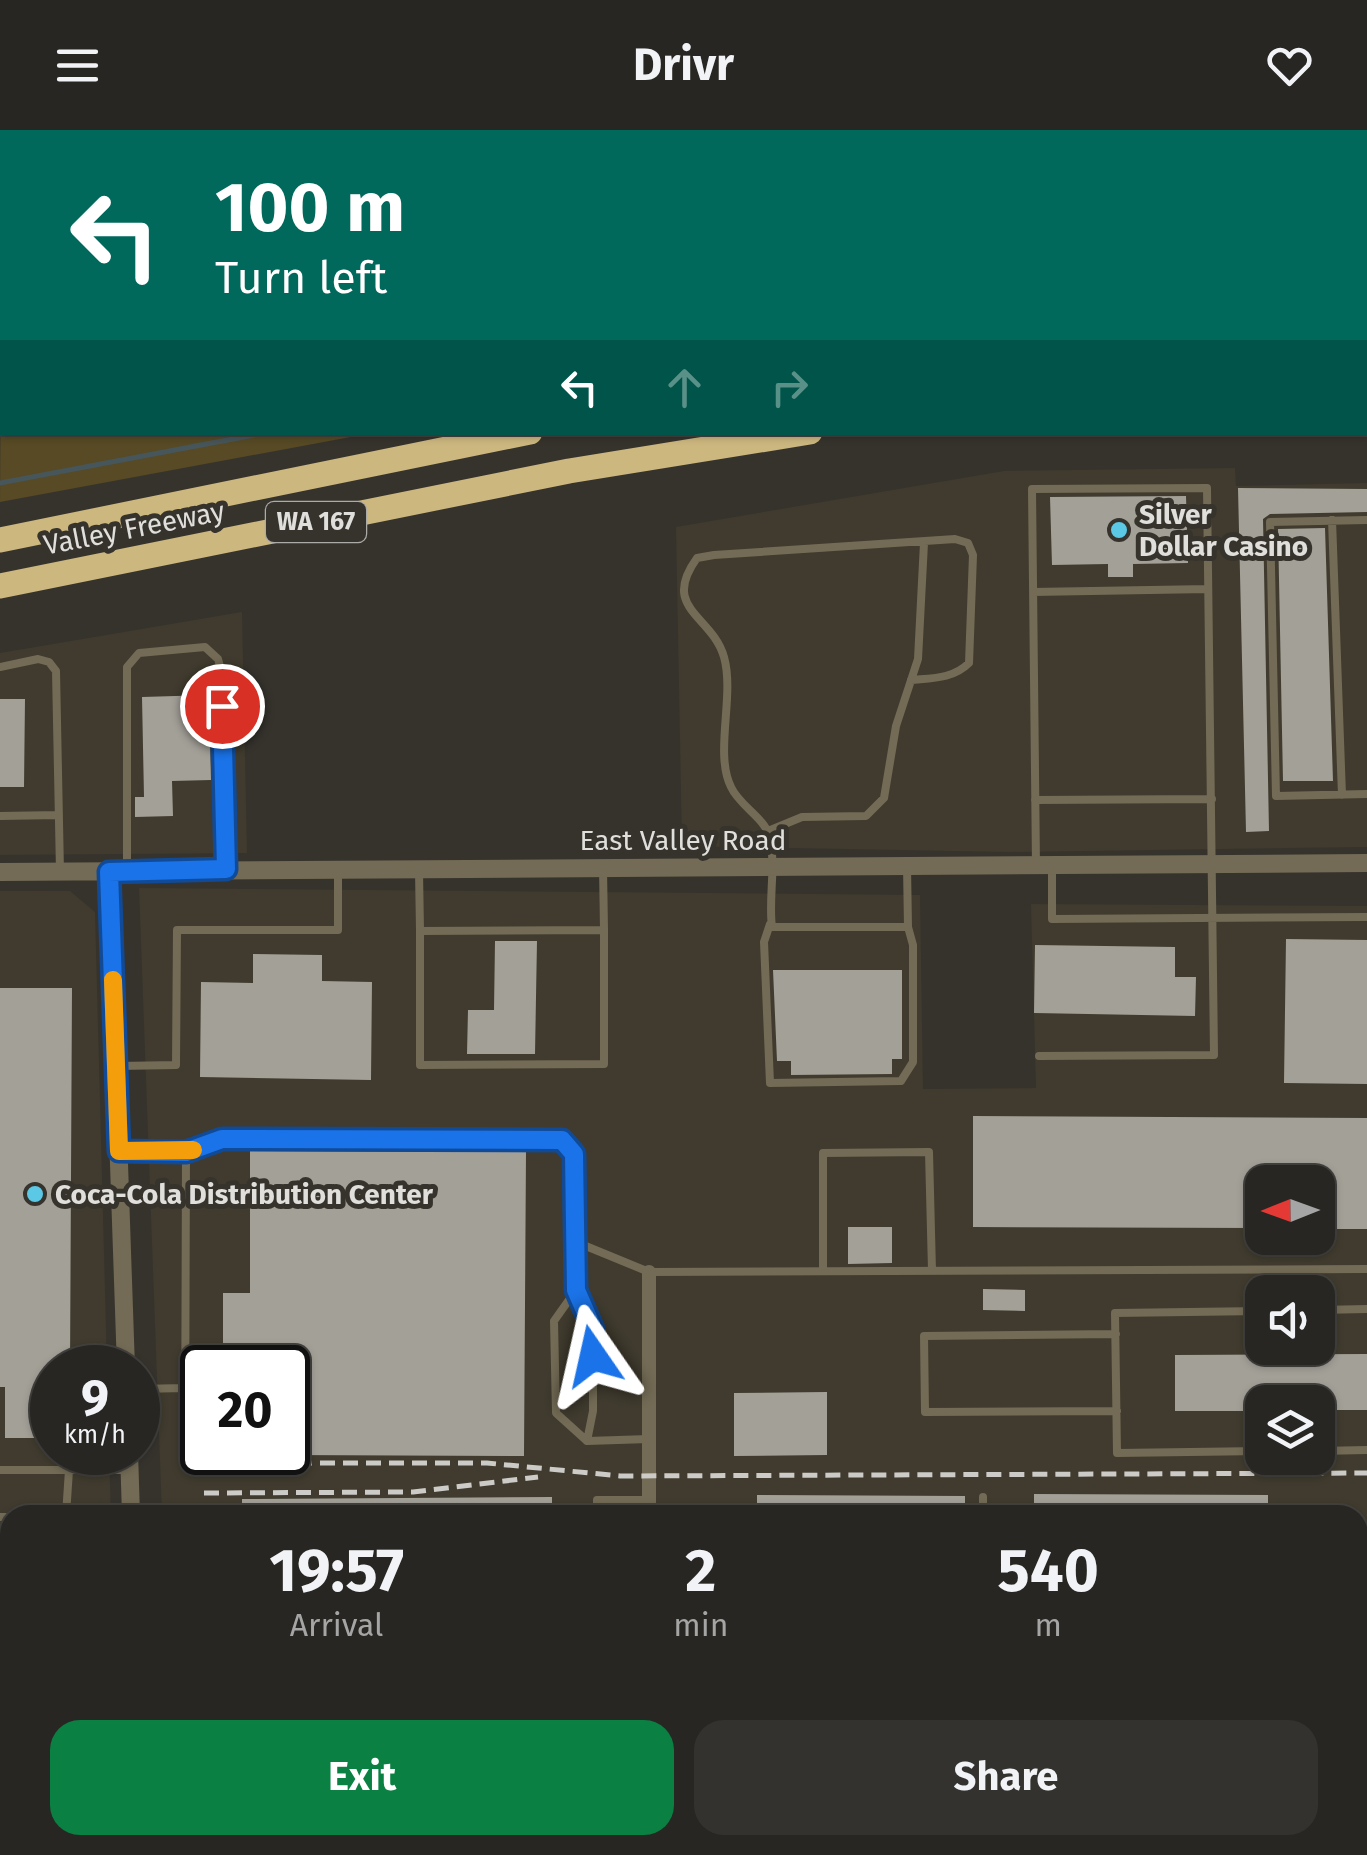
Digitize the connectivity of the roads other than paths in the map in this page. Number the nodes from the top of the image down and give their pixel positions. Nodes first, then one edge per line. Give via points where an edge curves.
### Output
1 (515, 435) edge
2 (791, 435) edge
3 (1332, 520) junction
4 (1367, 520) edge
5 (0, 540) edge
6 (924, 543) junction
7 (0, 586) edge
8 (1208, 589) junction
9 (1033, 592) junction
10 (0, 667) edge
11 (911, 680) junction
12 (1342, 794) junction
13 (1367, 794) edge
14 (1212, 799) junction
15 (1035, 800) junction
16 (58, 815) junction
17 (0, 816) edge
18 (768, 830) junction
19 (1213, 864) junction
20 (1367, 864) edge
21 (907, 866) junction
22 (1044, 866) junction
23 (603, 868) junction
24 (773, 868) junction
25 (226, 869) junction
26 (338, 870) junction
27 (419, 870) junction
28 (0, 872) edge
29 (60, 872) junction
30 (118, 872) junction
31 (1367, 917) edge
32 (1213, 918) junction
33 (771, 922) junction
34 (908, 927) junction
35 (604, 930) junction
36 (420, 931) junction
37 (1038, 1056) dead end
38 (116, 1066) junction
39 (119, 1151) junction
40 (186, 1152) junction
41 (576, 1242) junction
42 (1367, 1269) edge
43 (823, 1271) junction
44 (932, 1271) junction
45 (649, 1272) junction
46 (576, 1290) junction
47 (1335, 1310) edge
48 (1367, 1310) edge
49 (1245, 1311) edge
50 (1116, 1334) junction
51 (125, 1345) edge
52 (185, 1345) edge
53 (1116, 1411) junction
54 (649, 1439) junction
55 (587, 1440) junction
56 (1367, 1450) edge
57 (1245, 1451) edge
58 (1335, 1451) edge
59 (0, 1470) edge
60 (30, 1470) edge
61 (69, 1475) edge
62 (130, 1475) edge
63 (983, 1497) dead end
64 (67, 1505) edge
65 (131, 1505) edge
66 (597, 1505) edge
67 (626, 1505) edge
68 (649, 1505) edge
69 (983, 1505) edge

1 - 5 highway, Valley Freeway / WA 167
2 - 7 highway, Valley Freeway / WA 167 via 550,474
3 - 4 lane
3 - 12 lane
3 - 12 lane via 1270,522 1276,796
6 - 11 lane
6 - 11 lane via 968,543 973,651 960,672
6 - 18 lane via 714,555 697,558 683,577 693,615 724,658 730,787
8 - 9 lane
8 - 9 lane via 1207,488 1032,489
8 - 14 lane
9 - 15 lane
10 - 16 lane via 38,659 56,671
11 - 18 lane via 878,808 866,816 802,817
12 - 13 lane
14 - 15 lane
14 - 19 lane
15 - 22 lane
16 - 17 lane
16 - 29 lane
18 - 24 lane
19 - 20 street, East Valley Road
19 - 22 street, East Valley Road
19 - 32 lane
21 - 22 street, East Valley Road
21 - 24 street, East Valley Road
21 - 34 lane
22 - 32 lane via 1052,918
23 - 24 street, East Valley Road
23 - 27 street, East Valley Road
23 - 35 lane
24 - 33 lane
25 - 26 street, East Valley Road
25 - 30 street, East Valley Road
25 - 30 lane via 221,670 205,646 139,653 127,667
26 - 27 street, East Valley Road
26 - 38 lane via 338,930 177,930 176,1066
27 - 36 lane
28 - 29 street, East Valley Road
29 - 30 street, East Valley Road
30 - 38 street
31 - 32 lane
32 - 37 lane via 1214,1055
33 - 34 lane via 778,930
33 - 34 lane via 764,942 770,1083 894,1083 906,1075 913,1062
35 - 36 lane
35 - 36 lane via 604,1064 420,1066
38 - 39 street
39 - 40 lane
39 - 51 street
40 - 41 lane via 222,1139 562,1140 574,1154
40 - 52 lane
41 - 45 lane
41 - 46 lane
42 - 44 lane
43 - 44 lane
43 - 44 lane via 823,1154 930,1152
43 - 45 lane
45 - 54 street
46 - 55 lane via 593,1329
46 - 55 lane via 554,1321 556,1413
47 - 48 lane
49 - 50 lane via 1116,1313
50 - 53 lane
50 - 53 lane via 924,1336 925,1412
53 - 57 lane via 1117,1453
54 - 55 lane
54 - 68 street
56 - 58 lane
59 - 60 lane
61 - 64 lane
62 - 65 street
63 - 69 lane
66 - 67 lane

